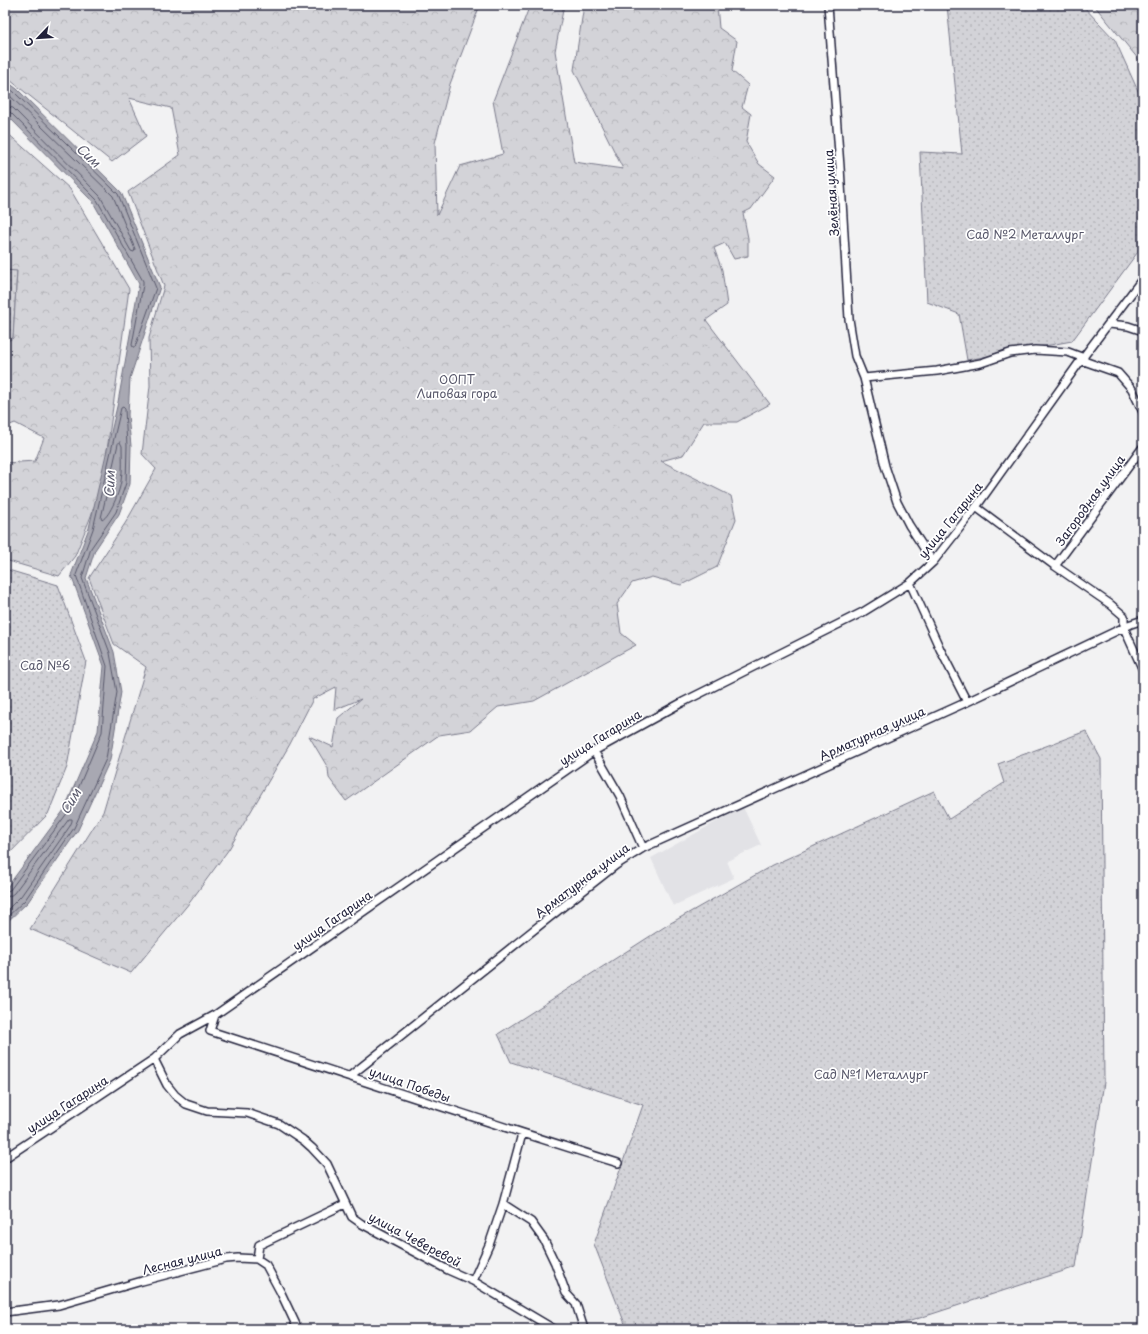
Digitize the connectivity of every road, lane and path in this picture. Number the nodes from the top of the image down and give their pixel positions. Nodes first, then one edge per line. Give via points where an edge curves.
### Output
1 (828, 5) edge
2 (1143, 278) edge
3 (1109, 324) junction
4 (1143, 331) edge
5 (1083, 359) junction
6 (864, 378) junction
7 (1143, 412) edge
8 (1143, 447) edge
9 (976, 507) junction
10 (933, 562) junction
11 (1055, 566) junction
12 (910, 583) junction
13 (1143, 620) edge
14 (1124, 628) junction
15 (1143, 670) edge
16 (967, 702) junction
17 (594, 751) junction
18 (643, 848) junction
19 (215, 1015) junction
20 (154, 1059) junction
21 (350, 1076) junction
22 (522, 1134) junction
23 (5, 1158) edge
24 (618, 1163) dead end
25 (345, 1204) junction
26 (504, 1204) junction
27 (257, 1259) junction
28 (473, 1281) junction
29 (5, 1312) edge
30 (298, 1329) edge
31 (554, 1329) edge
32 (584, 1329) edge

1 - 6 street, Зелёная улица via 850,319 855,356
2 - 3 street, улица Гагарина
3 - 4 street
3 - 5 street, улица Гагарина
5 - 6 street via 1068,352 1035,350 1010,353 981,363 937,371
5 - 7 street via 1118,373 1132,389
5 - 9 street, улица Гагарина
6 - 10 street, Зелёная улица via 885,466 897,502
8 - 11 street, Загородная улица
9 - 10 street, улица Гагарина
9 - 11 street
10 - 12 street, улица Гагарина
11 - 14 street via 1124,616
12 - 16 street
12 - 17 street, улица Гагарина via 864,612 683,702
13 - 14 street, Арматурная улица
14 - 15 street
14 - 16 street, Арматурная улица
16 - 18 street, Арматурная улица
17 - 18 street via 620,796
17 - 19 street, улица Гагарина
18 - 21 street, Арматурная улица via 616,865
19 - 20 street, улица Гагарина via 180,1034
19 - 21 street, улица Победы via 210,1032
20 - 23 street, улица Гагарина
20 - 25 street, улица Чеверевой via 167,1085 186,1104 207,1111 248,1113 279,1124 303,1140 327,1164
21 - 22 street, улица Победы
22 - 24 street, улица Победы
22 - 26 street
25 - 27 street via 259,1245
25 - 28 street, улица Чеверевой via 352,1217 362,1224
26 - 28 street
26 - 32 street via 531,1222 544,1240 566,1293 576,1304
27 - 29 street, Лесная улица via 226,1260 58,1305
27 - 30 street via 266,1265
28 - 31 street, улица Чеверевой

